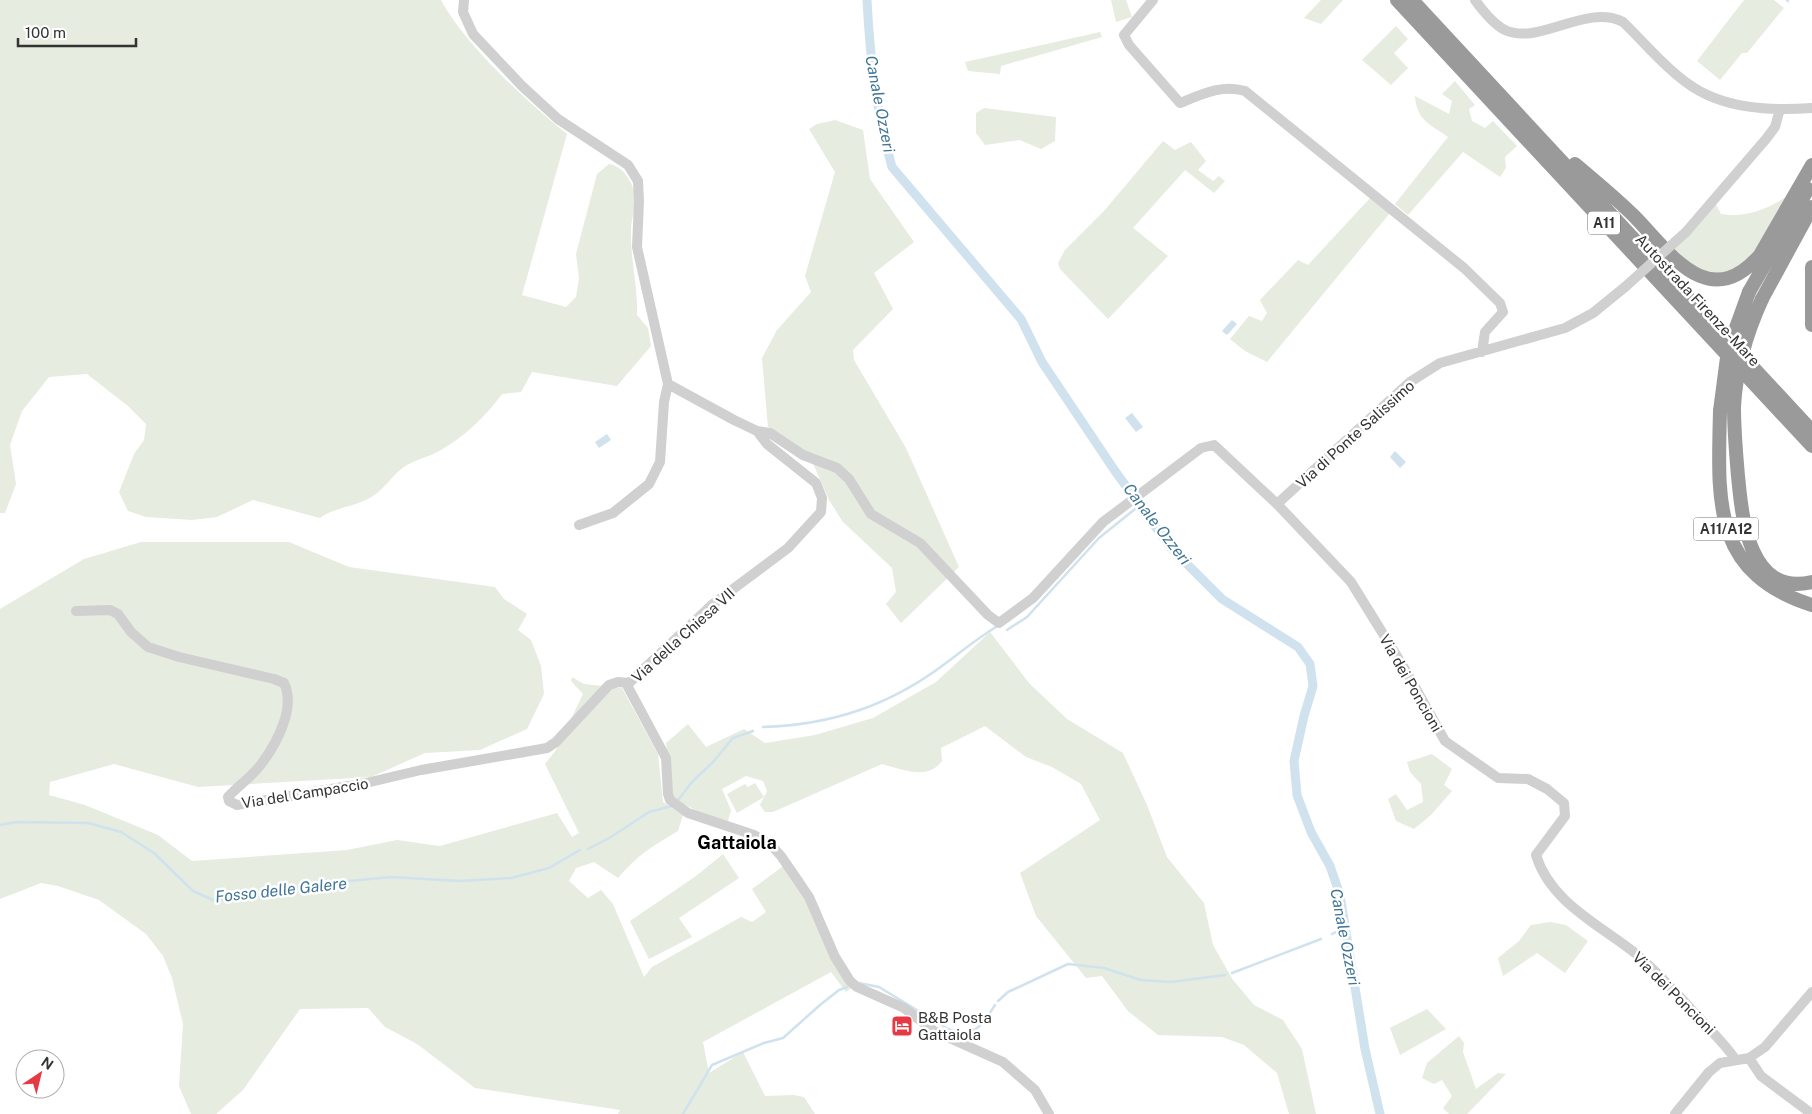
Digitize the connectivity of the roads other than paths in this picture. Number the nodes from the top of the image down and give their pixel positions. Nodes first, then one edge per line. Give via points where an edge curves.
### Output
1 (464, 0) edge
2 (1153, 0) edge
3 (1397, 0) edge
4 (1412, 0) edge
5 (1475, 0) edge
6 (1507, 103) junction
7 (1812, 108) edge
8 (1780, 109) junction
9 (1812, 165) edge
10 (1812, 182) edge
11 (1812, 207) edge
12 (1812, 267) edge
13 (1812, 325) edge
14 (1482, 352) junction
15 (668, 384) junction
16 (1766, 398) junction
17 (757, 431) junction
18 (1812, 431) edge
19 (1812, 446) edge
20 (1812, 458) edge
21 (1277, 504) junction
22 (578, 525) dead end
23 (1812, 582) edge
24 (1812, 605) edge
25 (76, 612) dead end
26 (629, 683) junction
27 (1812, 992) edge
28 (1749, 1058) junction
29 (1735, 1059) junction
30 (1049, 1114) edge
31 (1675, 1114) edge
32 (1812, 1114) edge

1 - 15 street via 463,12 473,34 522,86 558,119 628,165 634,173 639,200 637,247
2 - 14 street via 1124,35 1180,103 1213,90 1232,87 1245,91 1436,244 1500,303 1503,312 1485,332
3 - 16 highway, Autostrada Firenze-Mare / A11
4 - 6 highway, Autostrada Firenze-Mare / A11
5 - 8 street via 1504,30 1515,34 1611,16 1623,22 1687,83 1714,99 1740,106
6 - 9 highway via 1634,216 1680,265 1703,278 1728,277 1752,264
6 - 18 highway, Autostrada Firenze-Mare / A11
7 - 8 street
8 - 14 street, Via di Ponte Salissimo, bridge via 1766,139 1686,232 1625,288 1593,313 1565,328
10 - 24 highway, A11/A12, bridge via 1750,292 1728,350 1720,410 1719,496 1730,539 1749,568 1764,582
11 - 23 highway, bridge via 1762,299 1743,346 1734,407 1740,502 1751,549 1760,564 1777,578 1793,584
12 - 13 highway
14 - 21 street, Via di Ponte Salissimo via 1440,363 1410,382
15 - 17 street
15 - 22 street via 660,462 653,478 613,514
16 - 19 highway, Autostrada Firenze-Mare / A11
16 - 20 highway
17 - 21 street via 770,433 803,455 837,468 849,479 871,514 920,543 999,624 1032,598 1103,522 1201,448 1214,445
17 - 26 street, Via della Chiesa VII via 767,444 816,483 822,498 821,512 788,548 713,604
21 - 29 street, Via dei Poncioni via 1351,582 1445,742 1498,778 1528,779 1564,803 1564,816 1536,856 1545,876 1583,918 1634,953 1671,986
25 - 26 street, Via del Campaccio via 110,610 118,614 148,647 284,683 288,715 263,763 228,797 237,805 547,748 563,736 609,684
26 - 30 street, Via della Chiesa VII via 628,687 666,758 670,800 688,813 754,835 771,845 809,897 835,957 857,987 904,1008 934,1031 1003,1062 1034,1090
27 - 28 street via 1765,1047
28 - 29 street
28 - 32 street via 1761,1076
29 - 31 street via 1720,1063 1709,1072

